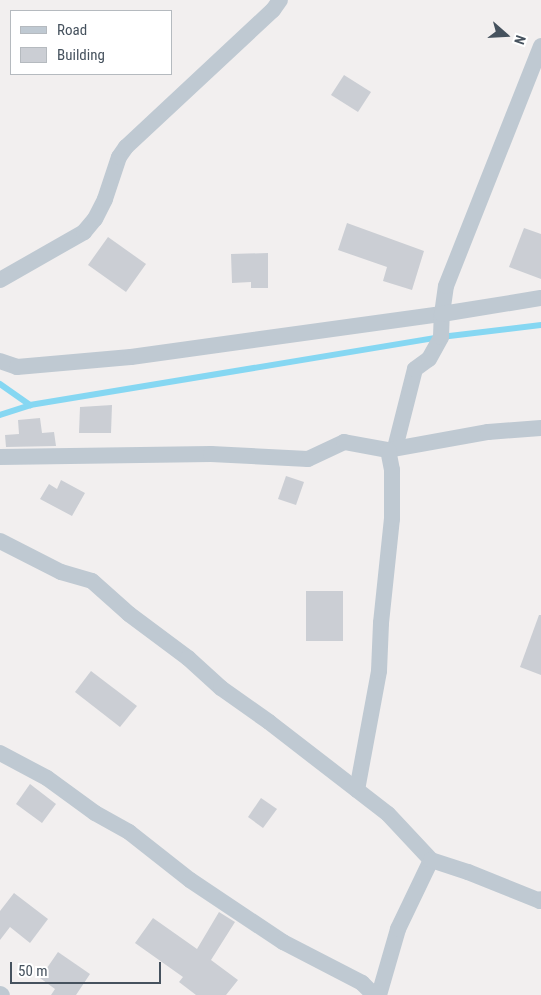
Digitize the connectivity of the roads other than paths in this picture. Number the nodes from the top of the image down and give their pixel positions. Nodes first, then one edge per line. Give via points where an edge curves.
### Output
1 (280, 0) edge
2 (541, 46) edge
3 (0, 280) edge
4 (541, 298) edge
5 (442, 314) junction
6 (0, 361) edge
7 (541, 428) edge
8 (392, 449) junction
9 (0, 457) edge
10 (0, 541) edge
11 (0, 753) edge
12 (357, 790) junction
13 (431, 860) junction
14 (541, 899) edge
15 (374, 995) edge
16 (379, 995) edge

1 - 3 street via 126,147 119,157 105,199 84,232
2 - 5 street via 446,286
4 - 5 street
5 - 6 street via 131,357 18,367
5 - 8 street via 441,337 429,359 415,369
7 - 8 street via 488,432
8 - 9 street via 344,442 308,459 211,454
8 - 12 street via 392,518 379,671
10 - 12 street via 61,572 92,581 221,688
11 - 15 street via 47,778 95,813 129,832 190,880 282,942 362,983
12 - 13 street via 388,814
13 - 14 street
13 - 16 street via 398,929

